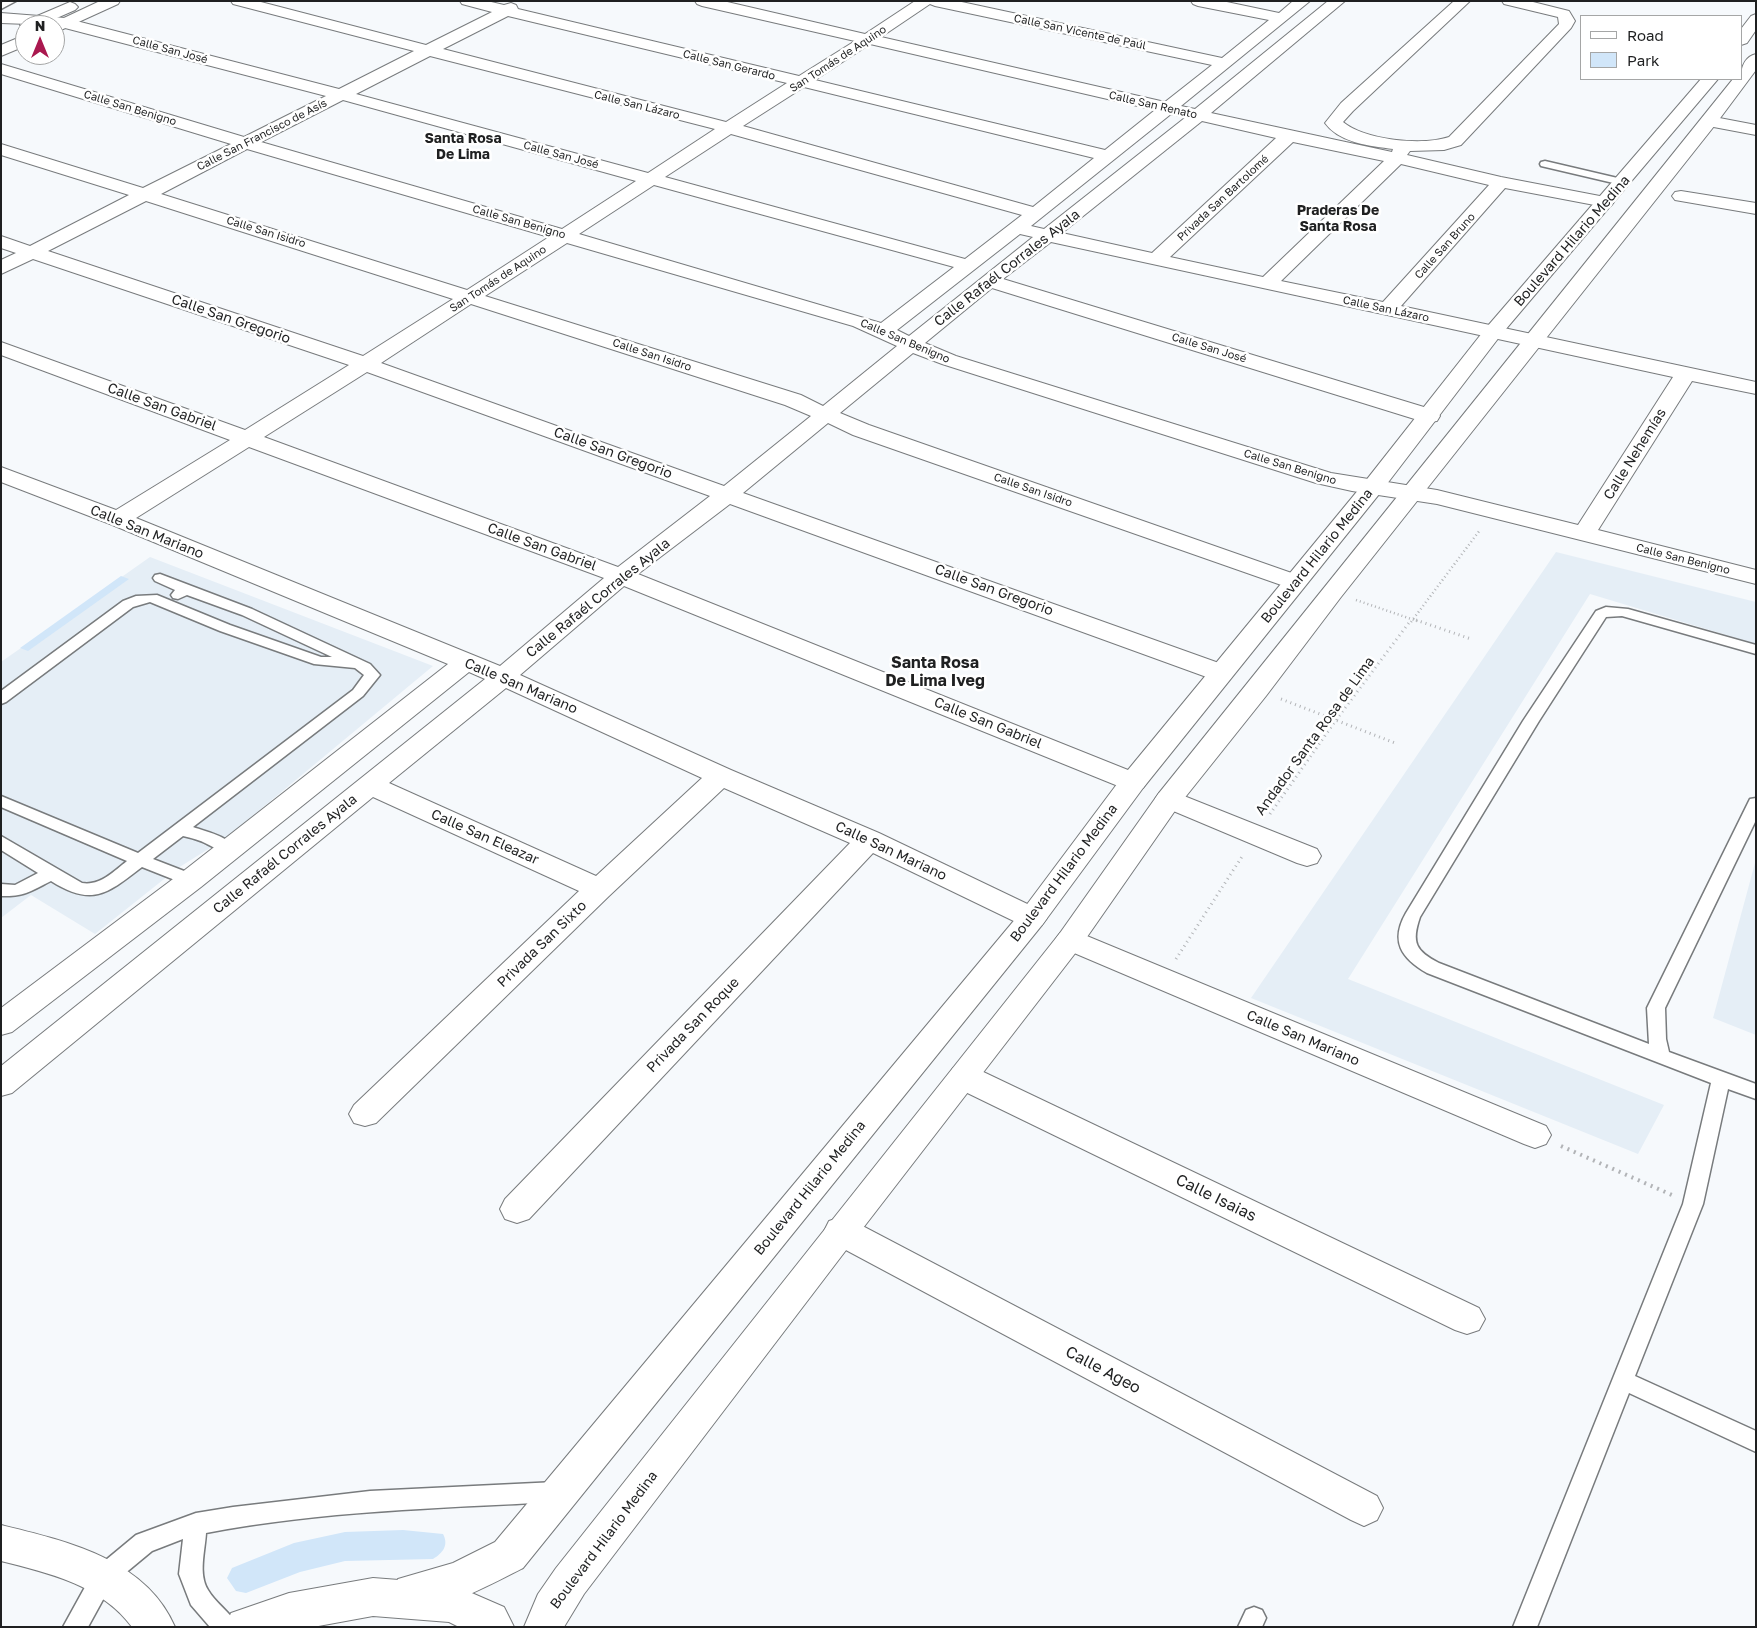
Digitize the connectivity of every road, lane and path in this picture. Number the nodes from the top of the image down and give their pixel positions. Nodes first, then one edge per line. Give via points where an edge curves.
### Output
1 (12, 1) edge
2 (83, 1) edge
3 (114, 1) edge
4 (238, 1) edge
5 (467, 1) edge
6 (524, 1) edge
7 (702, 1) edge
8 (925, 1) edge
9 (935, 1) edge
10 (1198, 1) edge
11 (1303, 1) edge
12 (1338, 1) edge
13 (1463, 1) edge
14 (1509, 1) edge
15 (1, 6) edge
16 (506, 11) junction
17 (51, 15) edge
18 (1, 18) edge
19 (1282, 18) junction
20 (1756, 19) edge
21 (15, 21) edge
22 (65, 23) edge
23 (65, 26) edge
24 (15, 30) edge
25 (1, 36) edge
26 (1742, 39) edge
27 (870, 40) junction
28 (15, 45) edge
29 (1, 51) edge
30 (426, 51) junction
31 (1756, 59) edge
32 (1224, 63) junction
33 (1, 69) edge
34 (1742, 77) edge
35 (1709, 80) edge
36 (1740, 80) edge
37 (802, 82) junction
38 (342, 95) junction
39 (1167, 109) junction
40 (1199, 116) junction
41 (1712, 117) junction
42 (1756, 122) edge
43 (729, 128) junction
44 (1756, 130) edge
45 (1289, 136) junction
46 (245, 143) junction
47 (1361, 144) junction
48 (1, 149) edge
49 (1400, 151) junction
50 (1108, 156) junction
51 (1545, 164) dead end
52 (651, 180) junction
53 (1501, 182) junction
54 (1613, 192) junction
55 (144, 194) junction
56 (1681, 196) dead end
57 (1754, 205) edge
58 (1036, 213) junction
59 (1016, 228) junction
60 (565, 235) junction
61 (1048, 236) junction
62 (1, 242) edge
63 (32, 252) junction
64 (1156, 260) junction
65 (967, 265) junction
66 (1, 268) edge
67 (989, 281) junction
68 (1268, 283) junction
69 (471, 297) junction
70 (1388, 309) junction
71 (884, 330) junction
72 (1494, 332) junction
73 (1533, 341) junction
74 (911, 345) junction
75 (1, 348) edge
76 (365, 364) junction
77 (1686, 373) junction
78 (1756, 388) edge
79 (824, 416) junction
80 (1429, 416) junction
81 (248, 438) junction
82 (1, 474) edge
83 (1372, 488) junction
84 (1413, 492) junction
85 (728, 494) junction
86 (1493, 511) junction
87 (118, 519) junction
88 (1584, 535) junction
89 (1755, 574) edge
90 (621, 576) junction
91 (160, 578) dead end
92 (1295, 582) junction
93 (186, 590) junction
94 (1332, 592) junction
95 (166, 603) junction
96 (247, 612) junction
97 (1412, 620) junction
98 (225, 628) junction
99 (292, 633) junction
100 (1471, 640) dead end
101 (276, 646) junction
102 (1756, 650) edge
103 (333, 651) junction
104 (319, 662) junction
105 (465, 662) junction
106 (358, 664) junction
107 (1221, 673) junction
108 (503, 677) junction
109 (1257, 690) junction
110 (1, 699) edge
111 (1336, 720) junction
112 (1396, 743) dead end
113 (721, 776) junction
114 (1133, 782) junction
115 (370, 785) junction
116 (1169, 798) junction
117 (1, 801) edge
118 (1756, 803) edge
119 (180, 829) junction
120 (1255, 836) junction
121 (869, 840) junction
122 (1, 842) edge
123 (228, 849) junction
124 (1307, 856) dead end
125 (141, 860) junction
126 (51, 873) junction
127 (191, 880) junction
128 (600, 889) junction
129 (1, 890) edge
130 (1032, 918) junction
131 (1070, 940) junction
132 (1164, 979) junction
133 (1, 1024) edge
134 (1661, 1056) junction
135 (964, 1077) junction
136 (1721, 1080) junction
137 (1, 1084) edge
138 (1756, 1092) edge
139 (365, 1114) dead end
140 (1536, 1135) joint
141 (1693, 1204) junction
142 (517, 1210) dead end
143 (841, 1232) junction
144 (1467, 1319) dead end
145 (1622, 1380) junction
146 (1756, 1442) edge
147 (561, 1492) junction
148 (1364, 1508) dead end
149 (196, 1524) junction
150 (1, 1543) edge
151 (103, 1578) junction
152 (373, 1597) junction
153 (550, 1620) edge
154 (75, 1627) edge
155 (155, 1627) edge
156 (226, 1627) edge
157 (245, 1627) edge
158 (494, 1627) edge
159 (1525, 1627) edge

1 - 15 lane
2 - 17 street
3 - 22 street
4 - 30 street, Calle San Lázaro
5 - 16 street, Calle San Gerardo
6 - 16 street, Calle San Francisco de Asís
7 - 27 street, Calle San Renato
8 - 27 street, San Tomás de Aquino
9 - 32 street, Calle San Vicente de Paúl
10 - 19 street
11 - 19 street, Calle Rafaél Corrales Ayala
12 - 40 street, Calle Rafaél Corrales Ayala
13 - 47 street via 1335,119 1334,123 1343,132
14 - 49 street via 1564,14 1566,25 1455,141 1447,146
16 - 30 street, Calle San Francisco de Asís
16 - 37 street, Calle San Gerardo
18 - 21 street, Calle San José
19 - 32 street, Calle Rafaél Corrales Ayala
20 - 26 street
23 - 38 street, Calle San José
24 - 25 street
27 - 37 street, San Tomás de Aquino
27 - 39 street, Calle San Renato
28 - 29 street
30 - 38 street, Calle San Francisco de Asís
30 - 43 street, Calle San Lázaro
31 - 34 street, Boulevard Hilario Medina
32 - 39 street, Calle Rafaél Corrales Ayala
33 - 46 street, Calle San Benigno
35 - 54 street, Boulevard Hilario Medina
36 - 41 street, Boulevard Hilario Medina
37 - 43 street, San Tomás de Aquino
37 - 50 street, Calle San Gerardo
38 - 46 street, Calle San Francisco de Asís
38 - 52 street, Calle San José
39 - 40 street, Calle San Renato
39 - 50 street, Calle Rafaél Corrales Ayala
40 - 45 street, Calle San Renato
40 - 61 street, Calle Rafaél Corrales Ayala
41 - 42 street
41 - 44 street
41 - 73 street, Boulevard Hilario Medina
43 - 52 street, San Tomás de Aquino
43 - 58 street, Calle San Lázaro
45 - 47 street, Calle San Renato
45 - 64 street, Privada San Bartolomé
46 - 55 street, Calle San Francisco de Asís
46 - 60 street, Calle San Benigno
47 - 49 street, Calle San Renato
48 - 55 street, Calle San Isidro
49 - 53 street, Calle San Renato
49 - 68 street
50 - 58 street, Calle Rafaél Corrales Ayala
51 - 54 lane
52 - 60 street, San Tomás de Aquino
52 - 65 street, Calle San José
53 - 54 street, Calle San Renato
53 - 70 street, Calle San Bruno
54 - 72 street, Boulevard Hilario Medina
55 - 63 street, Calle San Francisco de Asís
55 - 69 street, Calle San Isidro
56 - 57 street
58 - 59 street, Calle Rafaél Corrales Ayala
59 - 61 street, Calle San Lázaro
59 - 65 street, Calle Rafaél Corrales Ayala
60 - 69 street, San Tomás de Aquino
60 - 71 street, Calle San Benigno
61 - 64 street, Calle San Lázaro
61 - 67 street, Calle Rafaél Corrales Ayala
62 - 63 street, Calle San Gregorio
63 - 66 street, Calle San Francisco de Asís
63 - 76 street, Calle San Gregorio
64 - 68 street, Calle San Lázaro
65 - 71 street, Calle Rafaél Corrales Ayala
67 - 74 street, Calle Rafaél Corrales Ayala
67 - 80 street, Calle San José
68 - 70 street, Calle San Lázaro
69 - 76 street, San Tomás de Aquino
69 - 79 street, Calle San Isidro via 785,398
70 - 72 street, Calle San Lázaro
71 - 74 street, Calle San Benigno
72 - 73 street, Calle San Lázaro
72 - 80 street, Boulevard Hilario Medina
73 - 77 street, Calle San Lázaro
73 - 84 street, Boulevard Hilario Medina
74 - 79 street, Calle Rafaél Corrales Ayala
74 - 83 street, Calle San Benigno via 949,360 1315,475
75 - 81 street, Calle San Gabriel
76 - 81 street, San Tomás de Aquino
76 - 85 street, Calle San Gregorio
77 - 78 street, Calle San Lázaro
77 - 88 street, Calle Nehemías
79 - 85 street, Calle Rafaél Corrales Ayala
79 - 92 street, Calle San Isidro
80 - 83 street, Boulevard Hilario Medina
81 - 87 street, San Tomás de Aquino
81 - 90 street, Calle San Gabriel
82 - 87 street, Calle San Mariano
83 - 84 street, Calle San Benigno
83 - 92 street, Boulevard Hilario Medina
84 - 86 street, Calle San Benigno
84 - 94 street, Boulevard Hilario Medina
85 - 90 street, Calle Rafaél Corrales Ayala
85 - 107 street, Calle San Gregorio
86 - 88 street, Calle San Benigno
86 - 97 path, Andador Santa Rosa de Lima
87 - 105 street, Calle San Mariano
88 - 89 street, Calle San Benigno
90 - 108 street, Calle Rafaél Corrales Ayala
90 - 114 street, Calle San Gabriel
91 - 93 lane
92 - 107 street, Boulevard Hilario Medina
93 - 95 lane
93 - 96 lane
94 - 97 path
94 - 109 street, Boulevard Hilario Medina
95 - 98 lane
95 - 110 lane via 145,598 128,604
96 - 98 lane
96 - 99 lane
97 - 100 path
97 - 111 path, Andador Santa Rosa de Lima
98 - 101 lane
99 - 101 lane
99 - 103 lane
101 - 104 lane
102 - 134 lane via 1623,612 1600,614 1530,722 1407,928 1409,950 1417,960 1432,968
103 - 104 lane
103 - 106 lane
104 - 106 lane
105 - 108 street, Calle San Mariano
105 - 123 street
106 - 119 lane via 372,675 358,692
107 - 114 street, Boulevard Hilario Medina
108 - 113 street, Calle San Mariano
108 - 115 street, Calle Rafaél Corrales Ayala
109 - 111 path
109 - 116 street, Boulevard Hilario Medina
111 - 112 path
111 - 120 path, Andador Santa Rosa de Lima
113 - 121 street, Calle San Mariano
113 - 128 street, Privada San Sixto
114 - 130 street, Boulevard Hilario Medina
115 - 128 street, Calle San Eleazar
115 - 137 street, Calle Rafaél Corrales Ayala
116 - 120 street
116 - 131 street, Boulevard Hilario Medina
117 - 125 lane
118 - 134 lane via 1656,1008
119 - 123 lane via 212,839
119 - 125 lane
120 - 124 street
120 - 132 path, Andador Santa Rosa de Lima
121 - 130 street, Calle San Mariano
121 - 142 street, Privada San Roque
122 - 126 lane
123 - 127 street
125 - 126 lane via 110,883 86,891
125 - 127 lane
126 - 129 lane via 17,891
127 - 133 street
128 - 139 street, Privada San Sixto
130 - 147 street, Boulevard Hilario Medina
131 - 132 street, Calle San Mariano
131 - 135 street, Boulevard Hilario Medina
132 - 140 street, Calle San Mariano
134 - 136 lane
135 - 143 street, Boulevard Hilario Medina
135 - 144 street, Calle Isaias
136 - 138 lane
136 - 141 lane
140 - 141 path
141 - 145 lane
143 - 148 street, Calle Ageo
143 - 153 street, Boulevard Hilario Medina via 570,1581
145 - 146 lane
145 - 159 lane
147 - 149 lane via 370,1502
147 - 152 street, Boulevard Hilario Medina via 509,1555 469,1577 440,1587
149 - 151 lane via 144,1543
149 - 156 lane via 191,1574 199,1597
150 - 151 street via 78,1564
151 - 154 lane
151 - 155 street via 113,1582 140,1605
152 - 157 street via 289,1612
152 - 158 street via 451,1603 490,1621

